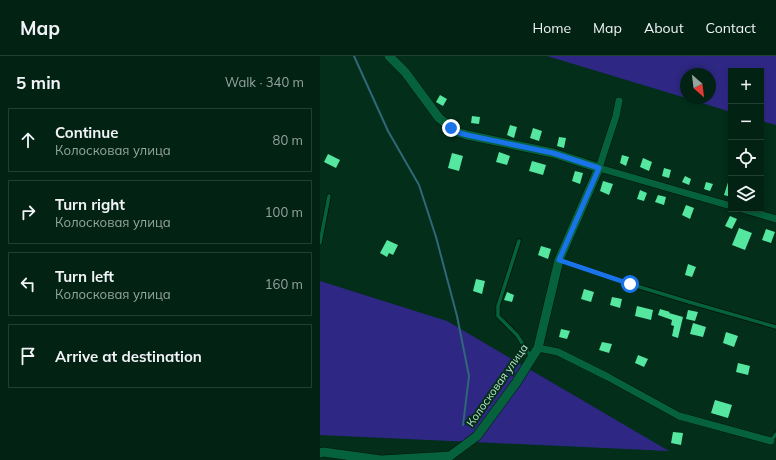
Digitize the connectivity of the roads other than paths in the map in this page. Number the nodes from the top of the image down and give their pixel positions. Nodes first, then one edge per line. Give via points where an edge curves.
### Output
1 (389, 56) edge
2 (619, 101) dead end
3 (599, 168) junction
4 (329, 196) dead end
5 (728, 205) edge
6 (752, 212) edge
7 (776, 219) edge
8 (519, 241) dead end
9 (320, 243) edge
10 (559, 260) junction
11 (776, 327) edge
12 (538, 348) junction
13 (532, 358) junction
14 (776, 434) edge
15 (771, 441) joint
16 (320, 453) edge

1 - 3 street via 405,72 439,118 457,132 553,153
2 - 3 street
3 - 5 street
3 - 10 street, Колосковая улица
4 - 9 lane
6 - 7 street
8 - 13 lane via 498,306 498,316 517,335
10 - 11 lane
10 - 12 street, Колосковая улица
12 - 13 street, Колосковая улица
12 - 15 street via 558,352 679,416
13 - 16 street, Колосковая улица via 477,436 450,456 382,460
14 - 15 lane

